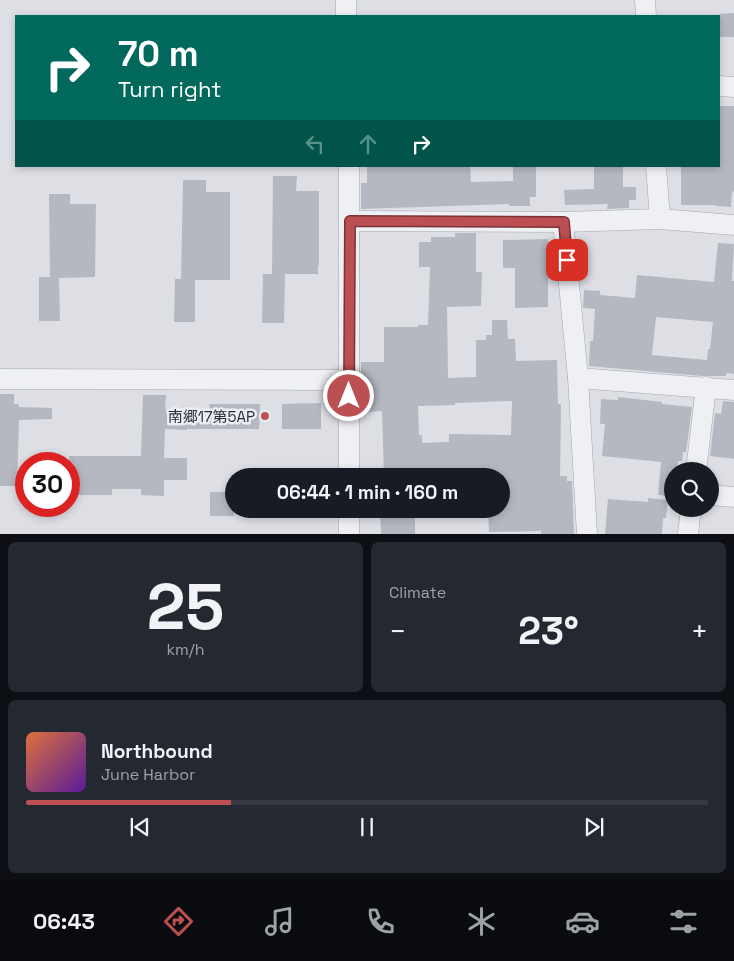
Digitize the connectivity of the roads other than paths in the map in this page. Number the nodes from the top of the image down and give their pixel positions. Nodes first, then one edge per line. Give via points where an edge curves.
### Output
1 (346, 0) edge
2 (645, 0) edge
3 (346, 15) edge
4 (646, 15) edge
5 (720, 86) edge
6 (734, 87) edge
7 (349, 167) edge
8 (656, 167) edge
9 (660, 219) junction
10 (350, 221) junction
11 (564, 222) junction
12 (734, 225) edge
13 (578, 378) junction
14 (0, 379) edge
15 (349, 380) junction
16 (706, 387) junction
17 (734, 390) edge
18 (697, 462) edge
19 (349, 468) edge
20 (719, 496) edge
21 (734, 497) edge
22 (690, 517) edge
23 (349, 518) edge
24 (349, 534) edge
25 (586, 534) edge
26 (688, 534) edge

1 - 3 street
2 - 4 street
5 - 6 street
7 - 10 street
8 - 9 street
9 - 11 street
9 - 12 street
10 - 11 street
10 - 15 street
11 - 13 street
13 - 16 street
13 - 25 street
14 - 15 street
15 - 19 street
16 - 17 street
16 - 18 street
20 - 21 street
22 - 26 street
23 - 24 street

